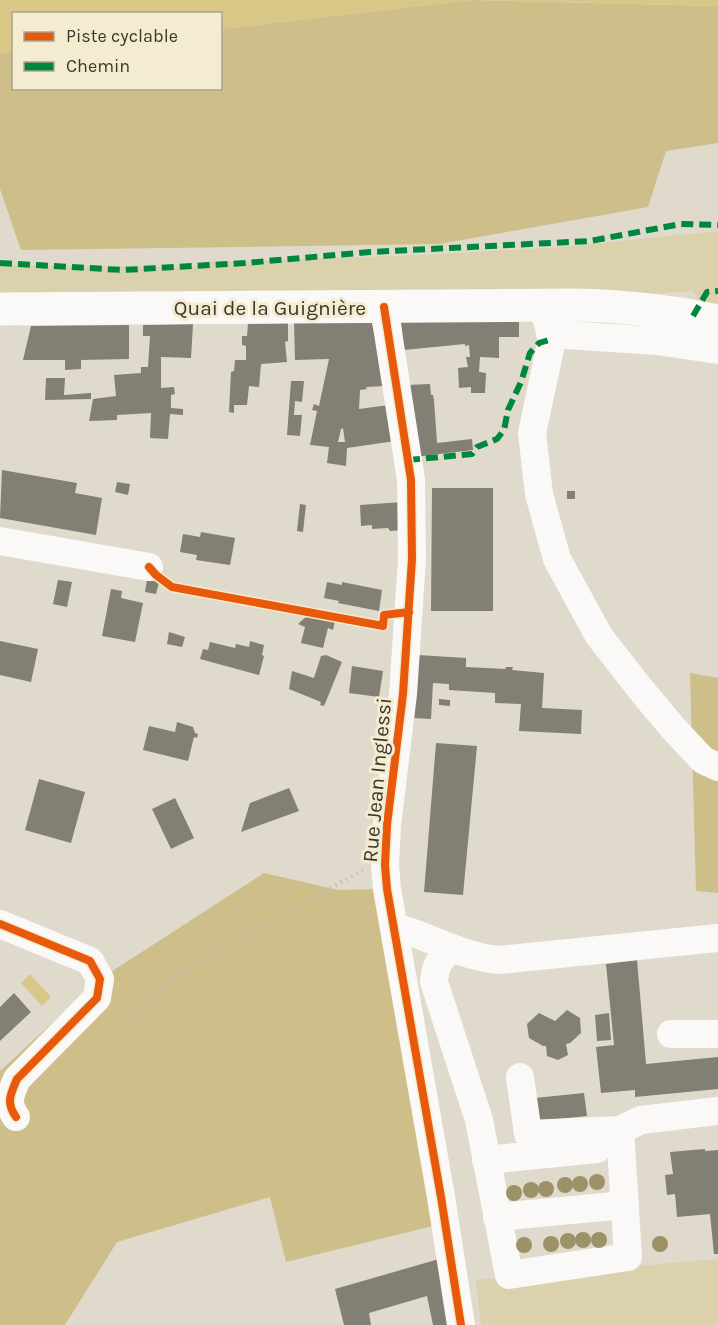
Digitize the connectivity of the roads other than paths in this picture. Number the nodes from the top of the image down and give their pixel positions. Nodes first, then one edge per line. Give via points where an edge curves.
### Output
1 (384, 307) junction
2 (0, 309) edge
3 (547, 320) junction
4 (718, 321) edge
5 (718, 350) edge
6 (0, 541) edge
7 (149, 567) dead end
8 (718, 767) edge
9 (0, 924) edge
10 (395, 927) junction
11 (718, 938) edge
12 (451, 949) junction
13 (671, 1034) dead end
14 (718, 1034) edge
15 (520, 1077) dead end
16 (718, 1111) edge
17 (16, 1117) road end
18 (620, 1138) junction
19 (486, 1160) junction
20 (625, 1204) junction
21 (496, 1217) junction
22 (461, 1325) edge

1 - 2 main road, Quai de la Guignière
1 - 3 main road, Quai de la Guignière
1 - 10 street, Rue Jean Inglessi via 411,480 412,559 403,694 385,865
3 - 4 main road, Quai de la Guignière via 616,306
3 - 5 street
3 - 8 street via 552,339 532,433 539,494 557,559 599,636 673,728 703,760
6 - 7 street
9 - 17 street via 90,961 100,979 97,998 17,1079 10,1094 10,1108
10 - 12 street
10 - 22 street, Rue Jean Inglessi
11 - 12 street via 499,960
12 - 19 street via 439,960 434,982 479,1120
13 - 14 street
15 - 18 street via 528,1134
16 - 18 street via 641,1120
18 - 19 street
18 - 20 street
19 - 21 street
20 - 21 street
20 - 21 street via 628,1257 509,1275

